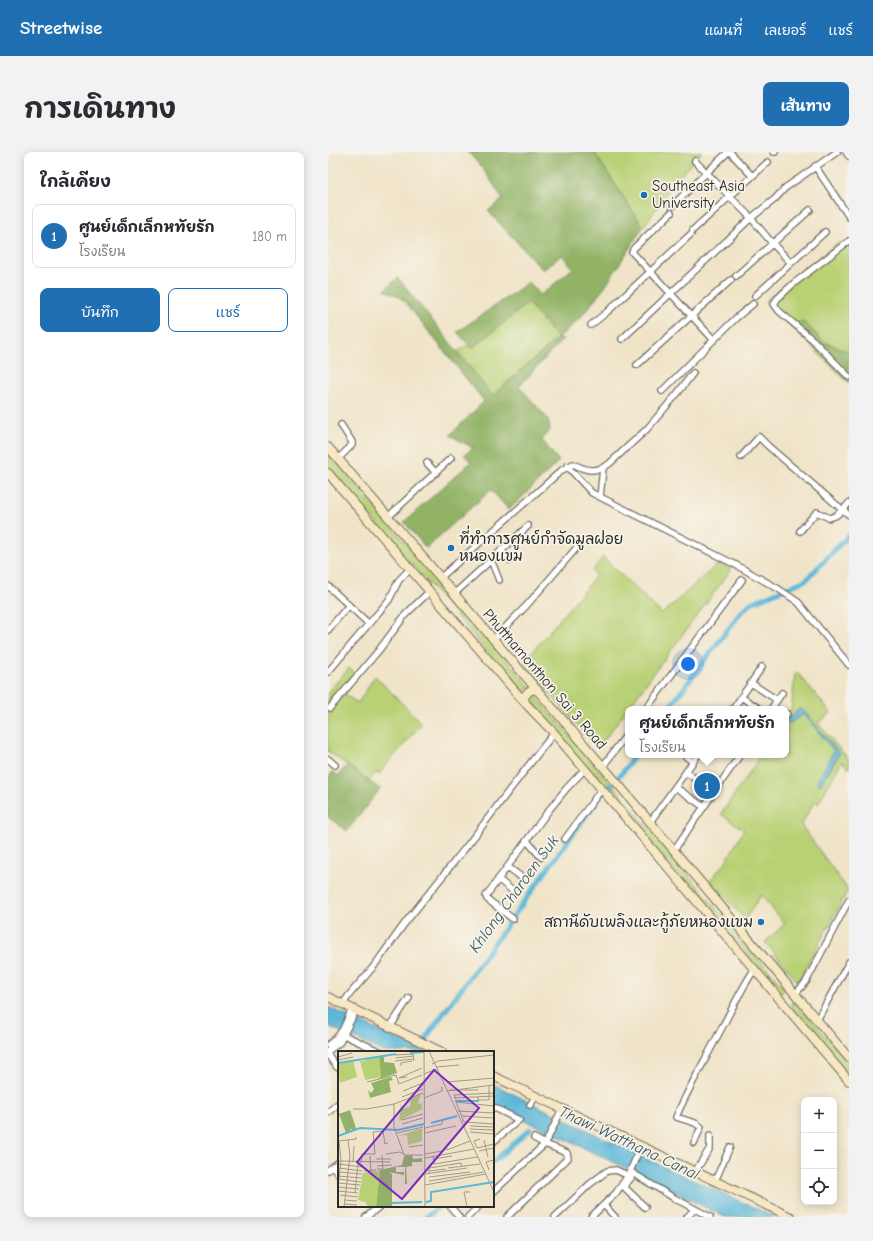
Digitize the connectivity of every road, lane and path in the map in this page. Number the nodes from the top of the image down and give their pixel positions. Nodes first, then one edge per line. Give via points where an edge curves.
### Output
1 (729, 152) edge
2 (837, 152) edge
3 (846, 152) edge
4 (849, 156) edge
5 (695, 161) dead end
6 (768, 162) dead end
7 (815, 166) junction
8 (707, 172) junction
9 (752, 176) junction
10 (730, 197) junction
11 (672, 206) dead end
12 (810, 210) dead end
13 (672, 213) dead end
14 (849, 217) edge
15 (751, 218) junction
16 (825, 232) dead end
17 (849, 242) edge
18 (772, 243) junction
19 (791, 263) junction
20 (650, 271) junction
21 (671, 294) junction
22 (755, 296) dead end
23 (753, 304) dead end
24 (691, 316) junction
25 (591, 325) dead end
26 (622, 339) dead end
27 (714, 340) junction
28 (637, 365) dead end
29 (693, 373) dead end
30 (849, 377) edge
31 (662, 391) dead end
32 (341, 425) dead end
33 (328, 447) edge
34 (451, 458) dead end
35 (741, 458) dead end
36 (338, 459) junction
37 (428, 463) dead end
38 (567, 466) junction
39 (602, 468) junction
40 (328, 473) edge
41 (436, 473) junction
42 (600, 497) junction
43 (849, 503) edge
44 (842, 510) junction
45 (849, 515) edge
46 (388, 517) junction
47 (528, 526) dead end
48 (800, 531) dead end
49 (579, 545) dead end
50 (501, 550) junction
51 (491, 560) junction
52 (510, 560) dead end
53 (410, 569) junction
54 (440, 578) junction
55 (499, 580) dead end
56 (742, 580) dead end
57 (328, 586) edge
58 (430, 591) junction
59 (454, 594) junction
60 (349, 605) junction
61 (369, 624) junction
62 (328, 630) edge
63 (493, 640) junction
64 (849, 665) edge
65 (762, 667) dead end
66 (328, 672) edge
67 (751, 683) junction
68 (538, 691) junction
69 (782, 693) dead end
70 (741, 697) junction
71 (525, 703) junction
72 (648, 706) edge
73 (735, 706) edge
74 (755, 706) edge
75 (775, 706) edge
76 (330, 708) dead end
77 (554, 733) junction
78 (625, 737) edge
79 (688, 758) edge
80 (696, 758) edge
81 (738, 758) edge
82 (328, 759) edge
83 (693, 762) junction
84 (335, 765) dead end
85 (603, 766) junction
86 (584, 770) junction
87 (686, 772) junction
88 (701, 783) dead end
89 (675, 787) junction
90 (603, 792) junction
91 (704, 807) junction
92 (650, 822) junction
93 (565, 839) dead end
94 (527, 841) junction
95 (674, 850) junction
96 (541, 857) dead end
97 (508, 866) junction
98 (521, 877) dead end
99 (498, 879) junction
100 (514, 892) dead end
101 (849, 900) edge
102 (511, 918) dead end
103 (849, 962) edge
104 (754, 970) junction
105 (795, 994) junction
106 (328, 997) edge
107 (409, 998) dead end
108 (343, 1004) junction
109 (784, 1005) junction
110 (354, 1009) junction
111 (817, 1020) junction
112 (390, 1027) junction
113 (345, 1035) junction
114 (328, 1045) edge
115 (328, 1051) edge
116 (379, 1051) edge
117 (440, 1051) edge
118 (328, 1055) edge
119 (849, 1058) edge
120 (337, 1067) dead end
121 (494, 1076) edge
122 (849, 1081) edge
123 (536, 1096) junction
124 (338, 1104) edge
125 (530, 1105) dead end
126 (494, 1108) edge
127 (562, 1109) junction
128 (328, 1112) edge
129 (710, 1135) dead end
130 (534, 1138) dead end
131 (494, 1141) edge
132 (694, 1143) dead end
133 (545, 1144) junction
134 (641, 1146) junction
135 (730, 1147) dead end
136 (338, 1163) edge
137 (333, 1166) junction
138 (328, 1170) edge
139 (630, 1172) junction
140 (695, 1172) junction
141 (338, 1174) edge
142 (715, 1181) junction
143 (622, 1185) junction
144 (494, 1191) edge
145 (604, 1205) junction
146 (379, 1207) edge
147 (451, 1207) edge
148 (478, 1207) edge
149 (645, 1207) dead end
150 (695, 1209) junction
151 (366, 1217) edge
152 (459, 1217) edge
153 (468, 1217) edge
154 (507, 1217) edge
155 (555, 1217) edge
156 (591, 1217) edge
157 (615, 1217) edge
158 (687, 1217) edge
159 (710, 1217) edge
160 (791, 1217) edge

1 - 8 street
1 - 9 street
2 - 7 street
3 - 4 street
5 - 8 street
6 - 9 street
7 - 14 street
7 - 15 street
8 - 10 street
8 - 11 street
9 - 10 street
10 - 15 street
10 - 20 street
12 - 18 street
13 - 20 street via 632,250
15 - 18 street
15 - 21 street
16 - 19 street
17 - 30 street via 794,284 774,304
18 - 19 street
18 - 24 street
19 - 22 street
20 - 21 street
20 - 25 street
21 - 24 street
21 - 26 street
23 - 27 street
24 - 27 street
24 - 28 street
27 - 31 street
29 - 39 street via 647,429
32 - 36 street via 352,445
33 - 36 main road, Phutthamonthon Sai 3 Road
34 - 41 street
35 - 44 street via 759,437
36 - 46 main road, Phutthamonthon Sai 3 Road
37 - 41 street
38 - 39 street via 573,464 591,471
38 - 42 street via 586,488
38 - 54 street
39 - 42 street
40 - 53 main road, Phutthamonthon Sai 3 Road
41 - 46 street
42 - 64 street via 778,588 798,602
43 - 44 street
44 - 45 street
44 - 48 street via 829,518 817,512
46 - 54 main road, Phutthamonthon Sai 3 Road
47 - 50 street
49 - 63 street
50 - 51 street
50 - 52 street
51 - 55 street
51 - 59 street
53 - 58 main road, Phutthamonthon Sai 3 Road
53 - 61 street via 398,580 389,600
54 - 59 main road, Phutthamonthon Sai 3 Road
56 - 72 street
57 - 60 street
58 - 71 main road, Phutthamonthon Sai 3 Road
58 - 76 street via 406,614 380,650
59 - 63 main road, Phutthamonthon Sai 3 Road
60 - 61 street
60 - 62 street
61 - 66 street
63 - 68 main road, Phutthamonthon Sai 3 Road
65 - 67 street
67 - 70 street
67 - 75 street
68 - 71 main road via 533,689 528,692 524,697
68 - 85 main road, Phutthamonthon Sai 3 Road
69 - 75 street
70 - 73 street
70 - 74 street
71 - 77 main road, Phutthamonthon Sai 3 Road
77 - 86 main road, Phutthamonthon Sai 3 Road
77 - 108 street
78 - 85 street
79 - 83 street
80 - 83 street
81 - 91 street
82 - 84 street
83 - 87 street
85 - 92 main road, Phutthamonthon Sai 3 Road
86 - 90 main road, Phutthamonthon Sai 3 Road
86 - 94 street via 566,789
87 - 88 street
87 - 89 street
89 - 91 street
89 - 92 street
90 - 93 street
90 - 104 main road, Phutthamonthon Sai 3 Road
91 - 95 street
92 - 95 main road, Phutthamonthon Sai 3 Road
94 - 96 street
94 - 97 street
95 - 105 main road, Phutthamonthon Sai 3 Road
97 - 98 street
97 - 99 street
99 - 100 street
99 - 102 street via 486,898
101 - 105 street via 806,982
103 - 111 street
104 - 109 main road, Phutthamonthon Sai 3 Road
104 - 132 street via 694,1077 676,1117 701,1127
105 - 109 main road
105 - 111 main road, Phutthamonthon Sai 3 Road
106 - 108 main road
107 - 112 street
108 - 110 main road
109 - 122 main road, Phutthamonthon Sai 3 Road
110 - 112 main road
110 - 113 street
111 - 119 main road, Phutthamonthon Sai 3 Road
112 - 117 main road
113 - 114 street
113 - 115 street
113 - 116 street
118 - 120 street
121 - 123 main road
123 - 125 street
123 - 127 main road
124 - 128 street
126 - 131 street via 519,1120
127 - 133 street
127 - 134 main road
129 - 140 street via 710,1148
130 - 133 street
133 - 144 street
133 - 154 street via 567,1153 568,1158
134 - 139 street
134 - 140 main road
135 - 142 street
136 - 137 street
137 - 138 street
137 - 141 street
139 - 143 street
139 - 150 street
139 - 155 street via 607,1171
140 - 142 main road
142 - 160 main road
143 - 145 street
143 - 149 street
145 - 156 street
145 - 157 street
146 - 151 street
147 - 152 street
148 - 153 street
150 - 158 street
150 - 159 street

